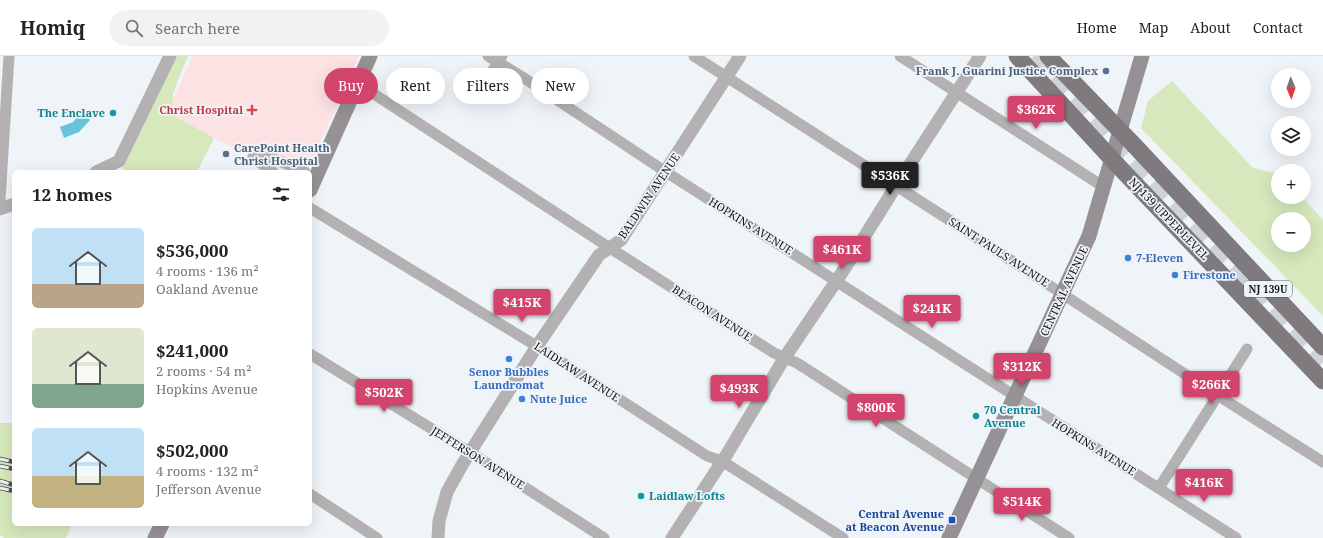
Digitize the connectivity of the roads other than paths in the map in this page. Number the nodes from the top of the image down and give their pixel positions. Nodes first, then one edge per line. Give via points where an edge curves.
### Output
1 (9, 56) edge
2 (170, 56) edge
3 (370, 56) edge
4 (488, 56) edge
5 (694, 56) edge
6 (740, 56) edge
7 (900, 56) edge
8 (980, 56) edge
9 (1017, 56) edge
10 (1048, 56) edge
11 (1142, 56) edge
12 (501, 59) edge
13 (364, 68) edge
14 (495, 68) edge
15 (727, 77) junction
16 (956, 93) junction
17 (378, 97) edge
18 (347, 104) edge
19 (1120, 132) junction
20 (1112, 159) junction
21 (101, 170) edge
22 (270, 170) edge
23 (291, 170) edge
24 (666, 172) junction
25 (312, 178) edge
26 (896, 186) junction
27 (1104, 187) junction
28 (0, 200) edge
29 (12, 205) edge
30 (0, 209) edge
31 (312, 209) edge
32 (610, 248) junction
33 (836, 280) junction
34 (1063, 294) junction
35 (538, 346) junction
36 (1323, 348) edge
37 (1247, 349) dead end
38 (312, 355) edge
39 (785, 357) junction
40 (1323, 381) edge
41 (1217, 395) junction
42 (1015, 396) junction
43 (471, 453) junction
44 (722, 461) junction
45 (1323, 462) edge
46 (976, 478) junction
47 (1159, 488) junction
48 (312, 495) edge
49 (377, 538) edge
50 (438, 538) edge
51 (604, 538) edge
52 (672, 538) edge
53 (843, 538) edge
54 (948, 538) edge
55 (1069, 538) edge
56 (1236, 538) edge

1 - 28 street
2 - 21 street via 119,161
3 - 13 main road
4 - 12 street, HOPKINS AVENUE
5 - 15 street, SAINT PAULS AVENUE
6 - 15 street, BALDWIN AVENUE
7 - 16 street
8 - 16 street
9 - 20 main road, NJ 139 UPPER LEVEL / NJ 139U
10 - 19 main road, NJ 139U
11 - 19 main road, CENTRAL AVENUE
12 - 14 street
12 - 24 street, HOPKINS AVENUE via 527,80
15 - 24 street, BALDWIN AVENUE
15 - 26 street, SAINT PAULS AVENUE
16 - 26 street
16 - 27 street
17 - 32 street, BEACON AVENUE
18 - 25 main road
19 - 20 main road, CENTRAL AVENUE
19 - 36 main road, NJ 139U
20 - 27 main road, CENTRAL AVENUE
20 - 40 main road, NJ 139 UPPER LEVEL / NJ 139U
22 - 23 street via 252,156 276,160
24 - 32 street, BALDWIN AVENUE via 621,240
24 - 33 street, HOPKINS AVENUE
26 - 33 street
26 - 34 street, SAINT PAULS AVENUE
27 - 34 main road, CENTRAL AVENUE via 1090,236
29 - 30 street
31 - 35 street, LAIDLAW AVENUE
32 - 35 street, BALDWIN AVENUE via 599,255
32 - 39 street, BEACON AVENUE via 774,353
33 - 39 street
33 - 42 street, HOPKINS AVENUE
34 - 41 street, SAINT PAULS AVENUE
34 - 42 main road, CENTRAL AVENUE
35 - 43 street, BALDWIN AVENUE
35 - 44 street, LAIDLAW AVENUE via 707,456
37 - 41 street
38 - 43 street, JEFFERSON AVENUE
39 - 44 street
39 - 46 street, BEACON AVENUE
41 - 45 street, SAINT PAULS AVENUE
41 - 47 street
42 - 46 main road, CENTRAL AVENUE
42 - 47 street, HOPKINS AVENUE
43 - 50 street, BALDWIN AVENUE via 447,492 439,521
43 - 51 street, JEFFERSON AVENUE
44 - 52 street
44 - 53 street, LAIDLAW AVENUE
46 - 54 main road, CENTRAL AVENUE
46 - 55 street, BEACON AVENUE
47 - 56 street, HOPKINS AVENUE
48 - 49 street

